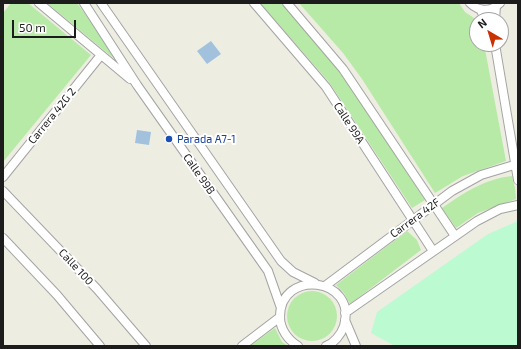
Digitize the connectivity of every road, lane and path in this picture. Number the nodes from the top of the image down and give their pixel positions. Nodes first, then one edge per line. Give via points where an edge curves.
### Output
1 (39, 3) edge
2 (84, 3) edge
3 (101, 3) edge
4 (254, 3) edge
5 (287, 3) edge
6 (470, 3) edge
7 (498, 4) edge
8 (480, 9) junction
9 (482, 12) edge
10 (496, 52) edge
11 (102, 55) junction
12 (137, 85) junction
13 (514, 165) junction
14 (3, 176) edge
15 (518, 180) edge
16 (3, 190) edge
17 (434, 204) junction
18 (518, 206) edge
19 (412, 220) junction
20 (455, 236) junction
21 (3, 238) edge
22 (433, 251) junction
23 (314, 284) junction
24 (325, 286) junction
25 (281, 308) junction
26 (345, 316) junction
27 (280, 317) junction
28 (100, 346) edge
29 (146, 346) edge
30 (242, 346) edge
31 (297, 346) edge
32 (326, 346) edge
33 (356, 346) edge

1 - 11 street
2 - 12 street, Calle 99B
3 - 23 street, Calle 99B via 281,261 293,272
4 - 19 street, Calle 99A via 326,88
5 - 17 street via 343,69
6 - 8 street
7 - 8 street via 488,10
8 - 9 street
10 - 13 street
11 - 12 street
11 - 14 street, Carrera 42G 2
12 - 25 street, Calle 99B via 268,271
13 - 15 street
13 - 17 street, Carrera 42F via 476,178
16 - 29 street, Calle 100 via 76,266
17 - 19 street, Carrera 42F
17 - 20 street
18 - 20 street via 500,210
19 - 22 street, Calle 99A
19 - 24 street, Carrera 42F
20 - 22 street
21 - 28 street via 57,295
22 - 26 street
23 - 24 street
23 - 25 street via 294,290
24 - 26 street via 335,292 342,301
25 - 27 street
26 - 32 street via 337,339
26 - 33 street
27 - 30 street
27 - 31 street via 282,329 288,339

